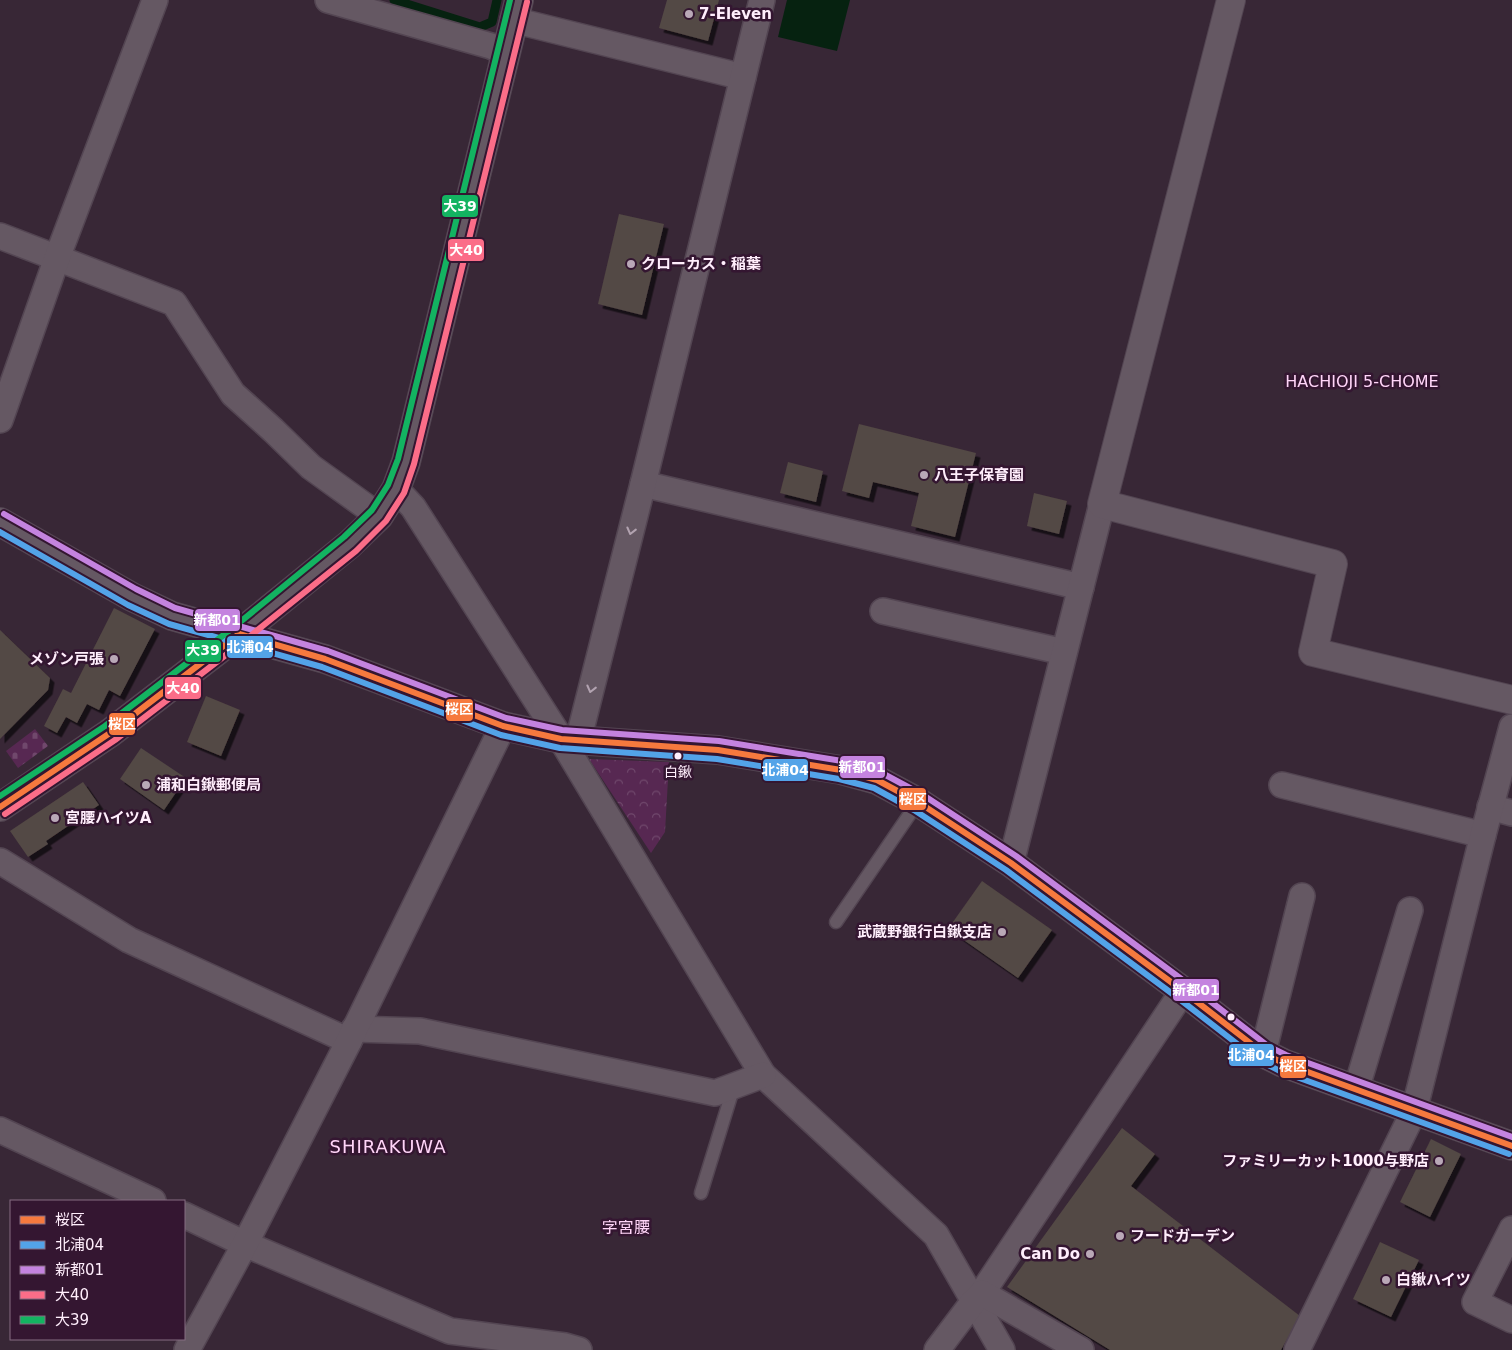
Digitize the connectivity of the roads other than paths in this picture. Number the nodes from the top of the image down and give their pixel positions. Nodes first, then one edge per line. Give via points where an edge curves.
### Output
1 (155, 0) edge
2 (328, 0) edge
3 (762, 0) edge
4 (1232, 0) edge
5 (516, 10) edge
6 (506, 53) junction
7 (743, 77) junction
8 (0, 236) edge
9 (57, 258) junction
10 (0, 420) edge
11 (643, 484) junction
12 (396, 489) junction
13 (1102, 504) junction
14 (380, 516) junction
15 (0, 522) edge
16 (1081, 587) junction
17 (882, 611) dead end
18 (239, 634) junction
19 (1064, 652) junction
20 (1512, 700) edge
21 (503, 726) junction
22 (1512, 727) edge
23 (569, 740) junction
24 (1282, 785) dead end
25 (918, 802) junction
26 (0, 807) edge
27 (1501, 810) edge
28 (1483, 835) junction
29 (0, 860) edge
30 (1010, 863) junction
31 (1302, 896) dead end
32 (1410, 910) dead end
33 (836, 922) dead end
34 (1183, 990) junction
35 (352, 1035) junction
36 (1263, 1053) junction
37 (763, 1075) junction
38 (734, 1085) junction
39 (1356, 1090) junction
40 (1414, 1111) junction
41 (2, 1136) edge
42 (1512, 1146) edge
43 (701, 1193) dead end
44 (151, 1200) edge
45 (185, 1215) edge
46 (1512, 1229) edge
47 (245, 1244) junction
48 (978, 1297) junction
49 (1512, 1320) edge
50 (187, 1350) edge
51 (579, 1350) edge
52 (938, 1350) edge
53 (1002, 1350) edge
54 (1081, 1350) edge
55 (1297, 1350) edge

1 - 9 street
2 - 6 street
3 - 7 street
4 - 13 street
5 - 6 street
5 - 7 street
6 - 12 street via 406,462
7 - 11 street
8 - 9 street
9 - 10 street
9 - 14 street via 174,303 233,394 311,467
11 - 16 street
11 -> 23 street
12 - 14 street
12 - 23 street via 413,507
13 - 16 street
13 - 20 street via 1333,564 1313,652
14 - 18 street
15 - 18 street via 132,597 172,616
16 - 19 street
17 - 19 street
18 - 21 street via 325,659
18 - 26 street via 110,733
19 - 30 street
21 - 23 street
21 - 35 street
22 - 27 street
23 - 25 street via 718,750 841,770 877,780
23 - 37 street
24 - 28 street
25 - 30 street
25 - 33 lane
27 - 28 street
28 - 40 street
29 - 35 street via 129,940
30 - 34 street
31 - 36 street
32 - 39 street
34 - 36 street
34 - 48 street
35 - 38 street via 420,1031 715,1093
35 - 47 street
36 - 39 street
37 - 38 street
37 - 48 street via 936,1235
38 - 43 lane
39 - 40 street
40 - 42 street
40 - 55 street
41 - 44 street
45 - 47 street
46 - 49 street via 1475,1302
47 - 50 street
47 - 51 street via 450,1331
48 - 52 street
48 - 53 street
48 - 54 street

